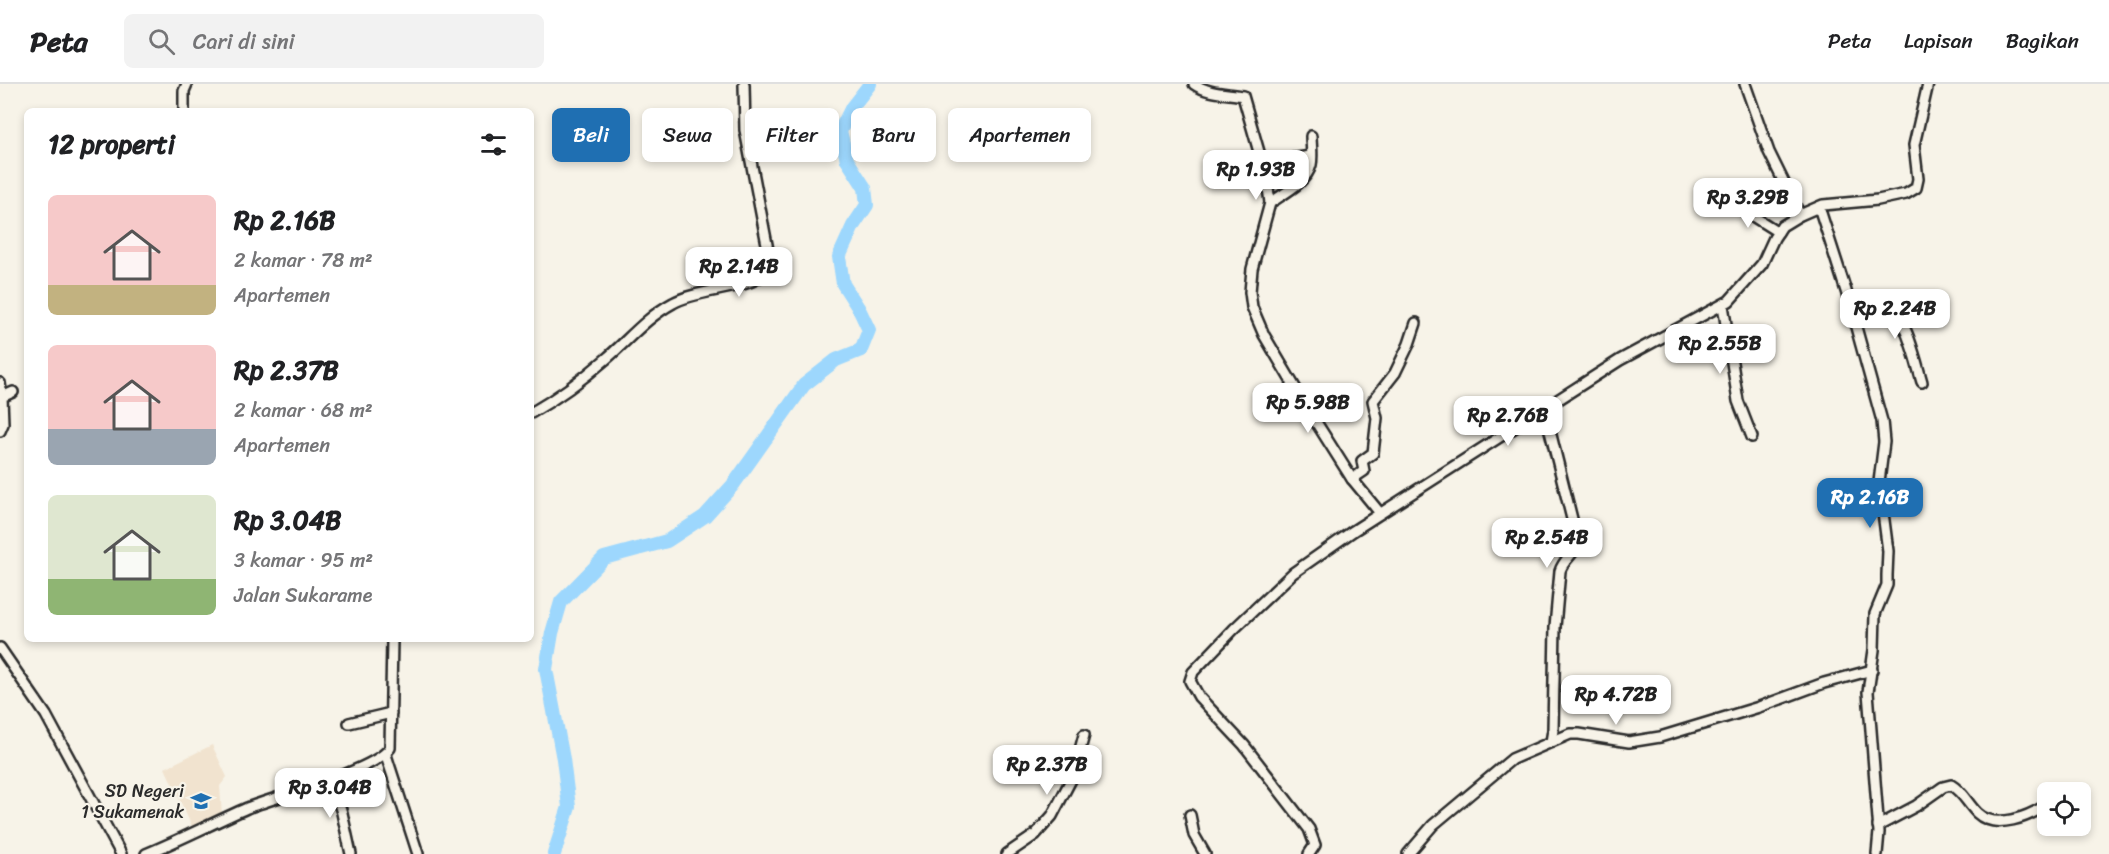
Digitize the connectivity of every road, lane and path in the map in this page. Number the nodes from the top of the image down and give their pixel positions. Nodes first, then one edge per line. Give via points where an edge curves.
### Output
1 (187, 84) edge
2 (744, 84) edge
3 (1194, 84) edge
4 (1241, 84) edge
5 (1745, 84) edge
6 (1928, 84) edge
7 (1244, 96) junction
8 (184, 108) edge
9 (1311, 136) dead end
10 (1311, 156) junction
11 (1262, 163) junction
12 (1732, 202) dead end
13 (1270, 203) junction
14 (1819, 207) junction
15 (1800, 215) junction
16 (1778, 232) junction
17 (1723, 305) junction
18 (1853, 319) junction
19 (1416, 323) dead end
20 (1922, 382) dead end
21 (0, 383) edge
22 (13, 392) dead end
23 (2, 397) junction
24 (1546, 406) junction
25 (534, 411) edge
26 (0, 430) edge
27 (1752, 437) dead end
28 (1352, 479) junction
29 (1380, 513) junction
30 (392, 642) edge
31 (0, 648) edge
32 (1872, 670) junction
33 (391, 713) junction
34 (349, 723) dead end
35 (1084, 735) dead end
36 (1551, 742) junction
37 (386, 754) junction
38 (331, 778) junction
39 (2037, 811) edge
40 (1190, 815) dead end
41 (1878, 826) junction
42 (121, 854) edge
43 (148, 854) edge
44 (351, 854) edge
45 (418, 854) edge
46 (1006, 854) edge
47 (1205, 854) edge
48 (1309, 854) edge
49 (1408, 854) edge
50 (1877, 854) edge

1 - 8 street
2 - 25 street via 746,130 770,261 766,272 747,282 675,301 655,314 569,391
3 - 7 street
4 - 7 street
5 - 15 street via 1769,152
6 - 14 street via 1914,145 1916,188 1878,200
7 - 11 street
9 - 10 street
10 - 11 street
10 - 13 street via 1303,179
11 - 13 street
12 - 16 street
13 - 28 street via 1252,269 1252,307 1264,335
14 - 15 street
14 - 18 street
15 - 16 street
16 - 17 street via 1762,264
17 - 24 street via 1620,360
17 - 27 street via 1738,401
18 - 20 street via 1896,315 1907,332
18 - 32 street via 1880,410 1884,442 1879,482 1888,551 1887,585 1875,614
19 - 28 street via 1395,373 1373,401 1377,418 1373,453 1362,461 1364,471
21 - 23 street
22 - 23 street
23 - 26 street
24 - 29 street
24 - 36 street via 1578,543 1560,571
28 - 29 street
29 - 48 street via 1293,573 1213,651 1193,672 1190,681 1198,697 1244,746 1309,829 1315,841
30 - 33 street
31 - 42 street via 46,715
32 - 36 street via 1824,682 1660,737 1629,741 1575,734
32 - 41 street via 1868,692
33 - 34 street
33 - 37 street via 390,748
35 - 46 street via 1073,776 1052,816 1035,836
36 - 49 street via 1508,762 1433,825
37 - 38 street
37 - 45 street
38 - 43 street via 249,808
38 - 44 street
39 - 41 street via 2018,819 1988,820 1951,785
40 - 47 street via 1194,836
41 - 50 street

